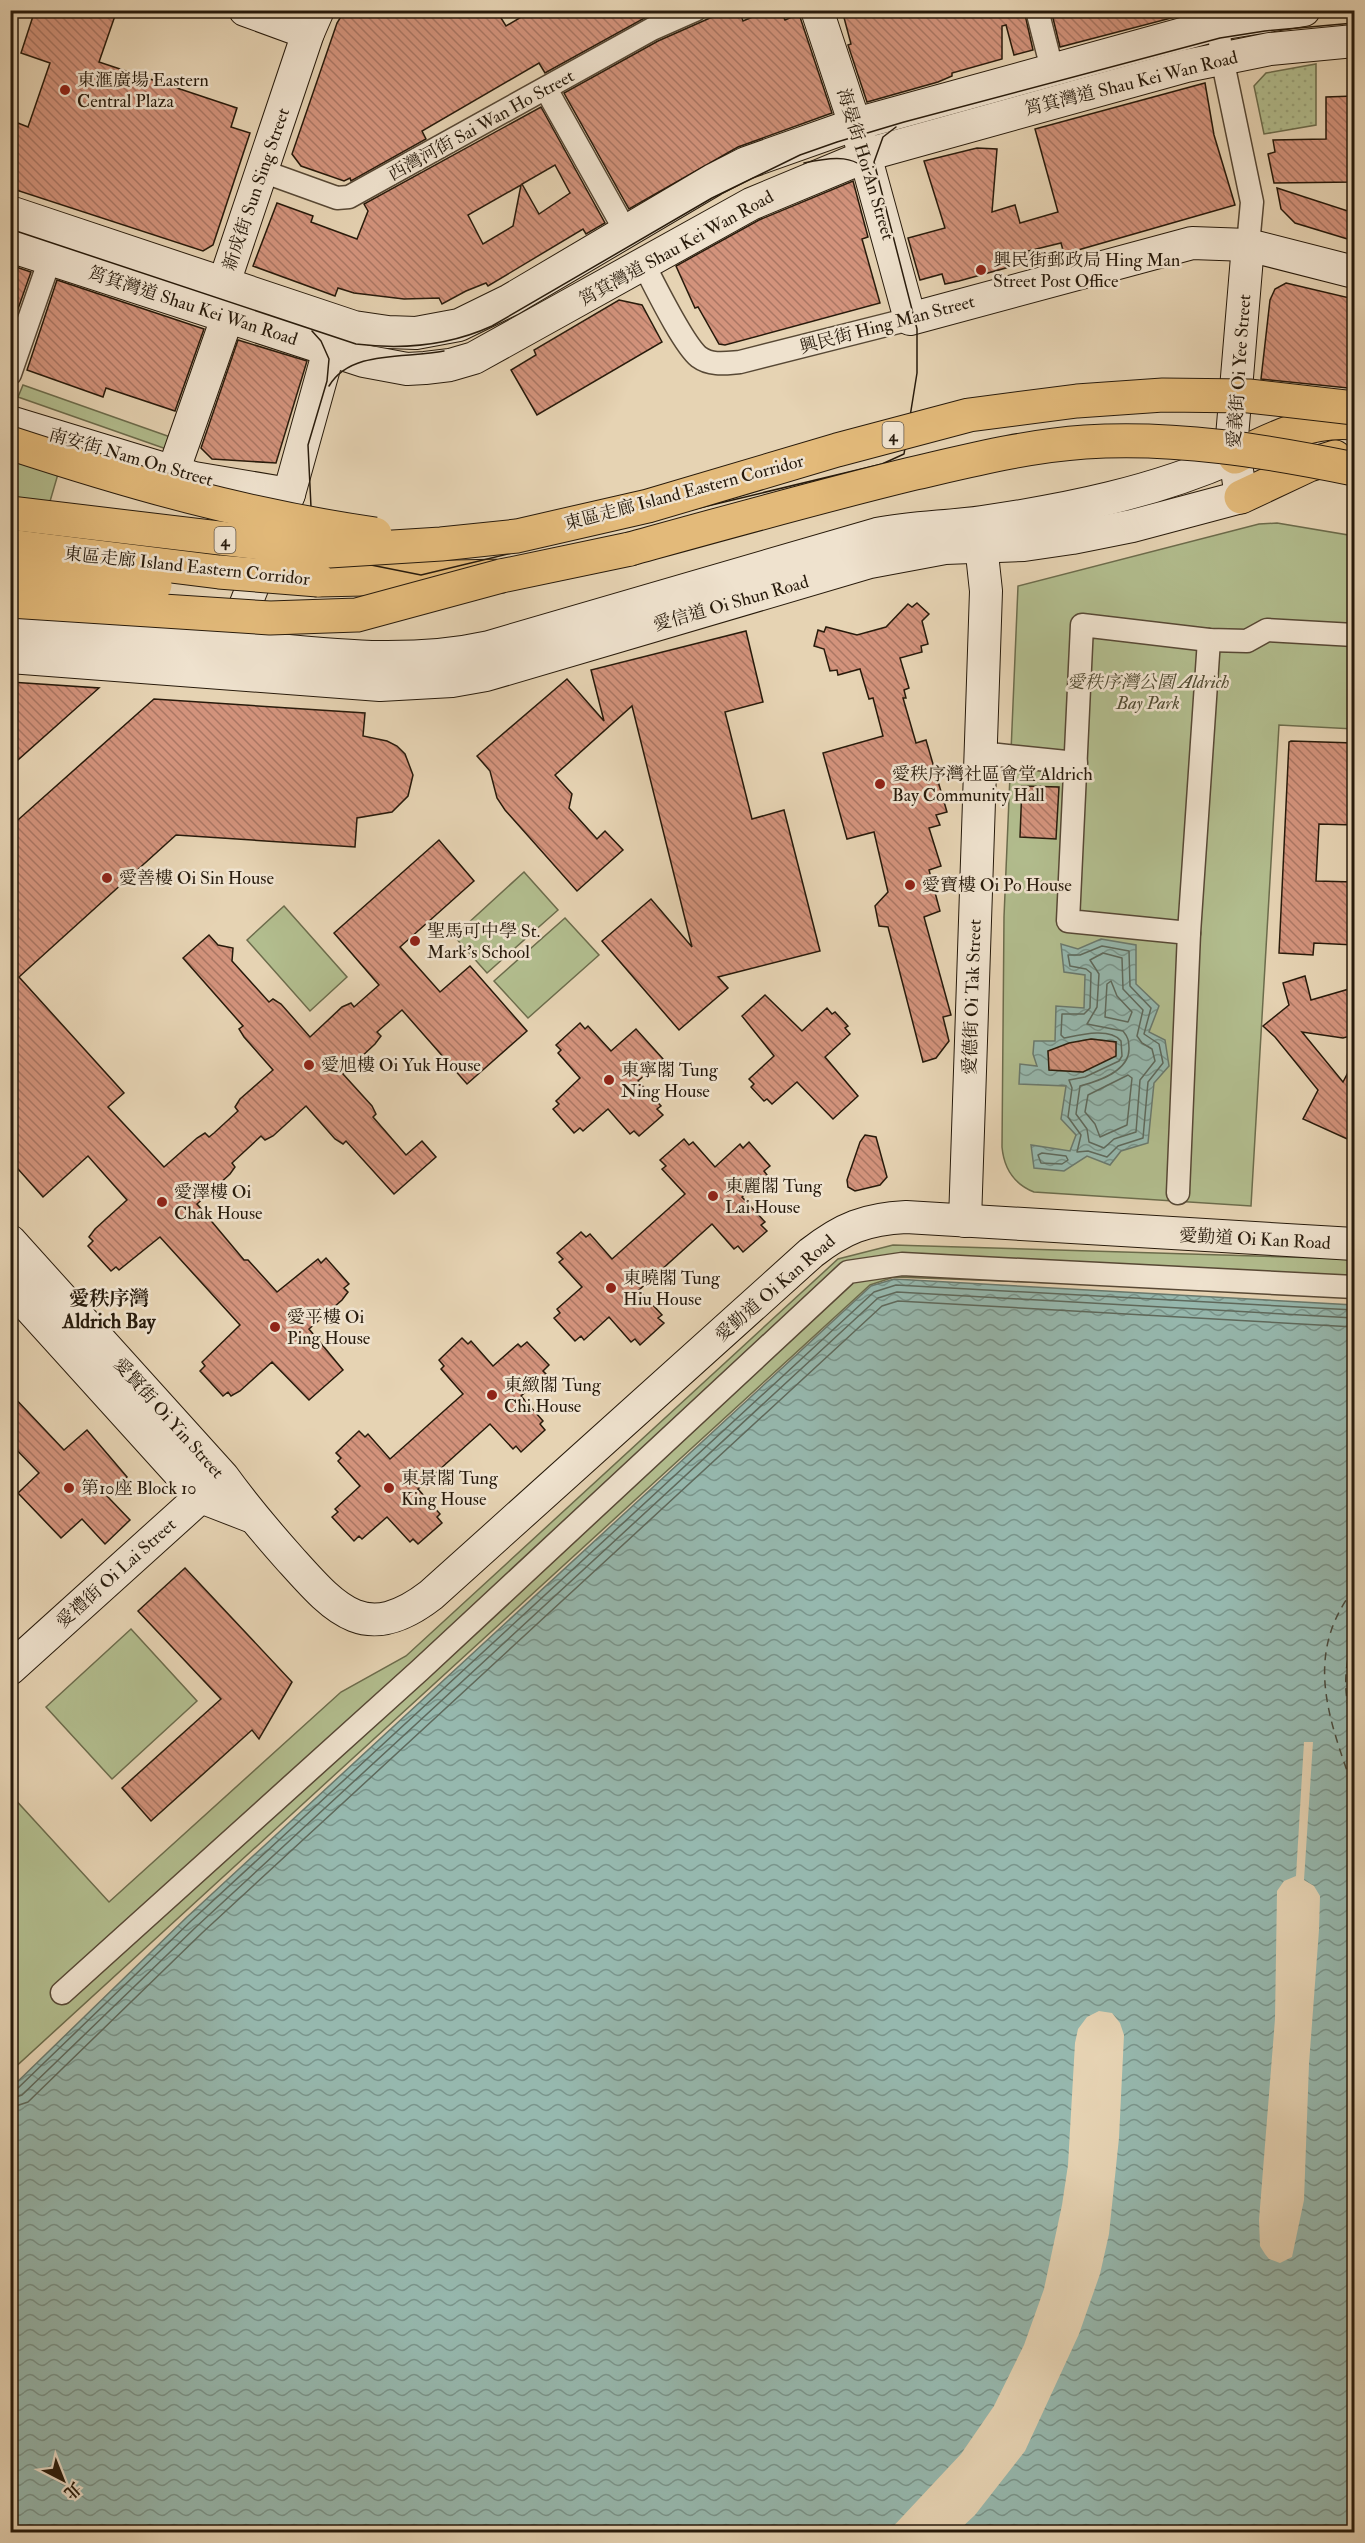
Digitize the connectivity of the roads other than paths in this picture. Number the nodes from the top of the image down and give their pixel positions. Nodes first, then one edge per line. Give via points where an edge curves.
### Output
1 (245, 10) edge
2 (695, 10) edge
3 (817, 10) edge
4 (1037, 10) edge
5 (1304, 10) edge
6 (1217, 17) edge
7 (313, 22) edge
8 (1354, 41) edge
9 (1222, 58) junction
10 (1052, 69) junction
11 (546, 89) junction
12 (856, 124) junction
13 (865, 155) junction
14 (262, 171) junction
15 (10, 212) edge
16 (625, 231) junction
17 (1248, 245) junction
18 (10, 246) edge
19 (50, 259) junction
20 (644, 265) junction
21 (1354, 272) edge
22 (224, 283) junction
23 (227, 318) junction
24 (910, 319) junction
25 (329, 350) junction
26 (10, 374) edge
27 (1354, 408) edge
28 (10, 422) edge
29 (1354, 423) edge
30 (10, 443) edge
31 (1354, 454) edge
32 (1233, 457) junction
33 (1354, 469) edge
34 (173, 472) junction
35 (289, 494) junction
36 (1241, 497) junction
37 (10, 513) edge
38 (981, 535) junction
39 (441, 544) junction
40 (10, 546) edge
41 (10, 575) edge
42 (501, 576) junction
43 (318, 580) junction
44 (10, 601) edge
45 (10, 632) edge
46 (1354, 635) edge
47 (1209, 640) junction
48 (10, 657) edge
49 (224, 659) junction
50 (980, 753) junction
51 (1076, 763) junction
52 (1189, 933) junction
53 (1178, 1193) dead end
54 (965, 1221) junction
55 (10, 1241) edge
56 (1354, 1244) edge
57 (10, 1286) edge
58 (1354, 1287) edge
59 (212, 1487) junction
60 (367, 1619) joint
61 (10, 1669) edge
62 (62, 1993) dead end

1 - 7 street
2 - 11 street, 西灣河街 Sai Wan Ho Street via 652,29
3 - 12 street, 海晏街 Hoi An Street
4 - 10 street
5 - 6 street, 筲箕灣道 Shau Kei Wan Road
6 - 9 street
6 - 10 street, 筲箕灣道 Shau Kei Wan Road
7 - 14 street, 新成街 Sun Sing Street
8 - 9 street, 筲箕灣道 Shau Kei Wan Road
9 - 13 street, 筲箕灣道 Shau Kei Wan Road
9 - 17 street via 1252,202
10 - 12 street, 筲箕灣道 Shau Kei Wan Road
11 - 14 street, 西灣河街 Sai Wan Ho Street via 350,197 338,198
11 - 16 street
12 - 13 street, 海晏街 Hoi An Street
12 - 16 street, 筲箕灣道 Shau Kei Wan Road via 746,163
13 - 20 street, 筲箕灣道 Shau Kei Wan Road via 751,204
13 - 24 street, 海晏街 Hoi An Street
14 - 22 street, 新成街 Sun Sing Street
15 - 22 street, 筲箕灣道 Shau Kei Wan Road
16 - 22 street, 筲箕灣道 Shau Kei Wan Road via 494,309 435,332 354,327
17 - 21 street, 興民街 Hing Man Street
17 - 24 street, 興民街 Hing Man Street via 1192,243
17 - 32 street, 愛義街 Oi Yee Street
18 - 19 street, 筲箕灣道 Shau Kei Wan Road
19 - 23 street, 筲箕灣道 Shau Kei Wan Road
19 - 26 street
20 - 24 street, 興民街 Hing Man Street via 699,357 716,363 740,362
20 - 25 street, 筲箕灣道 Shau Kei Wan Road via 496,348 450,365 407,369
22 - 23 street, 新成街 Sun Sing Street
23 - 25 street, 筲箕灣道 Shau Kei Wan Road
23 - 34 street, 新成街 Sun Sing Street
25 - 35 street
27 - 39 highway, 東區走廊 Island Eastern Corridor / 4, bridge via 1249,396 1163,395 969,415 648,506 518,536
28 - 34 street, 南安街 Nam On Street
29 - 32 highway via 1328,423 1290,431
30 - 39 highway, bridge via 193,499 327,527
31 - 36 highway via 1324,460
32 - 36 street, 愛義街 Oi Yee Street
32 - 38 street, 愛信道 Oi Shun Road via 1200,472
33 - 42 highway, 東區走廊 Island Eastern Corridor / 4, bridge via 1258,451 1175,443 1083,442 982,457 630,549
34 - 35 street, 南安街 Nam On Street
35 - 49 street
36 - 38 street, 愛信道 Oi Shun Road via 1092,534 1024,545
37 - 39 highway, 東區走廊 Island Eastern Corridor / 4, bridge via 329,551
38 - 49 street, 愛信道 Oi Shun Road via 924,526 877,534 463,653 396,659
38 - 50 street, 愛德街 Oi Tak Street via 986,591
40 - 43 highway, 東區走廊 Island Eastern Corridor / 4, bridge
41 - 43 highway, bridge via 214,588
42 - 43 highway, 東區走廊 Island Eastern Corridor / 4, bridge
42 - 44 highway, bridge via 357,615 270,618
45 - 49 street
46 - 47 street via 1267,630 1247,641
47 - 51 street via 1082,625
47 - 52 street
48 - 49 street
50 - 51 street
50 - 54 street, 愛德街 Oi Tak Street
51 - 52 street via 1068,921
52 - 53 street
54 - 56 street, 愛勤道 Oi Kan Road
54 - 60 street, 愛勤道 Oi Kan Road via 876,1218 832,1237 431,1595 392,1617
55 - 59 street, 愛賢街 Oi Yin Street
57 - 59 street, 愛賢街 Oi Yin Street
58 - 62 street via 902,1264 848,1272 420,1670
59 - 60 street, 愛賢街 Oi Yin Street via 251,1516 332,1604
59 - 61 street, 愛禮街 Oi Lai Street

